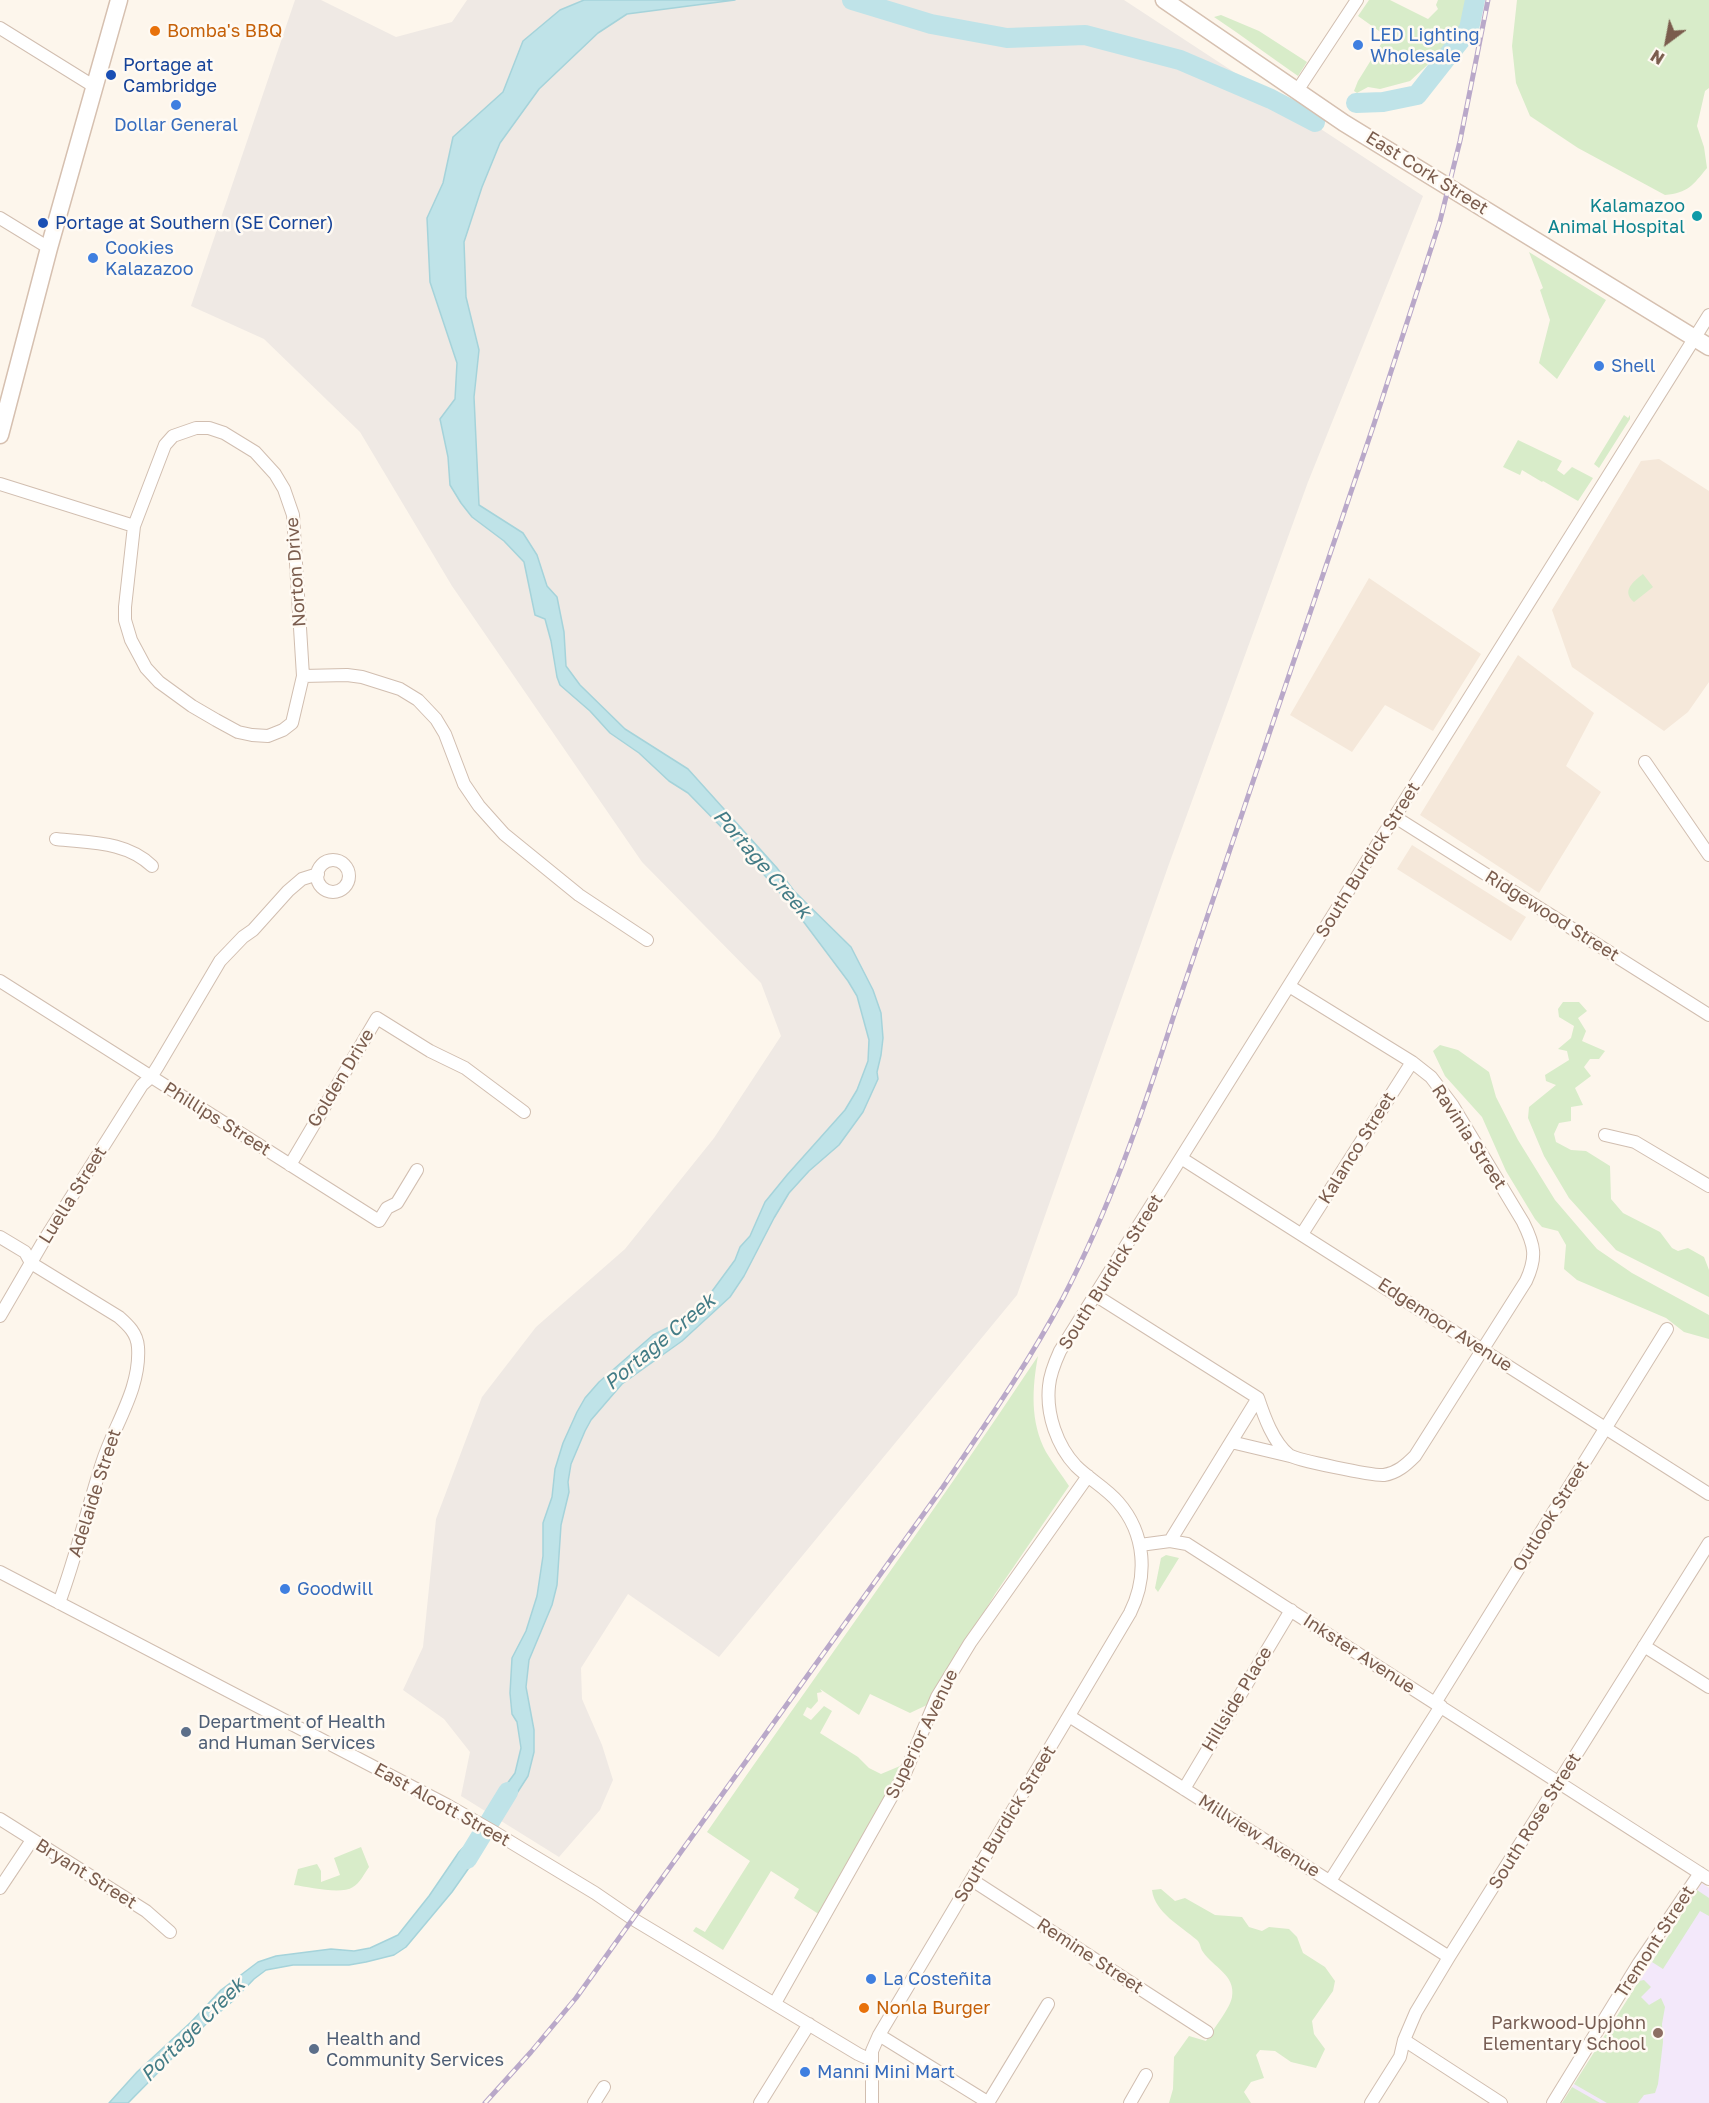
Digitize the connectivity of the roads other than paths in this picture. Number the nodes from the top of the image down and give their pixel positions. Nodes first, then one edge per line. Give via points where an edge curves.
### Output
1 (119, 0) edge
2 (1164, 0) edge
3 (1357, 0) edge
4 (0, 28) edge
5 (95, 87) junction
6 (1298, 91) junction
7 (0, 218) edge
8 (49, 248) junction
9 (1709, 315) edge
10 (1702, 342) edge
11 (3, 412) edge
12 (0, 435) edge
13 (0, 484) edge
14 (134, 526) junction
15 (303, 676) junction
16 (1645, 762) dead end
17 (1395, 817) junction
18 (56, 839) dead end
19 (1709, 855) edge
20 (152, 866) dead end
21 (318, 874) dead end
22 (647, 940) dead end
23 (0, 981) edge
24 (1289, 986) junction
25 (1709, 1015) edge
26 (1412, 1062) junction
27 (151, 1077) junction
28 (524, 1112) dead end
29 (1605, 1135) dead end
30 (1181, 1158) junction
31 (290, 1165) junction
32 (417, 1170) dead end
33 (1709, 1186) edge
34 (1302, 1234) junction
35 (0, 1237) edge
36 (31, 1263) junction
37 (1095, 1295) junction
38 (0, 1316) edge
39 (1667, 1329) dead end
40 (1483, 1348) junction
41 (1258, 1398) junction
42 (1605, 1429) junction
43 (1231, 1442) junction
44 (1290, 1456) junction
45 (1088, 1476) junction
46 (1709, 1494) edge
47 (1170, 1541) junction
48 (1709, 1544) edge
49 (1140, 1545) junction
50 (0, 1572) edge
51 (59, 1603) junction
52 (1291, 1610) junction
53 (1644, 1646) junction
54 (1709, 1687) edge
55 (1438, 1705) junction
56 (1069, 1716) junction
57 (1560, 1783) junction
58 (1184, 1789) junction
59 (0, 1819) edge
60 (32, 1840) junction
61 (1704, 1876) edge
62 (972, 1880) junction
63 (1330, 1881) junction
64 (0, 1888) edge
65 (170, 1932) dead end
66 (1449, 1957) junction
67 (775, 2003) junction
68 (1048, 2004) dead end
69 (809, 2024) junction
70 (1207, 2032) dead end
71 (879, 2035) junction
72 (1404, 2040) junction
73 (871, 2060) junction
74 (1146, 2075) dead end
75 (604, 2087) dead end
76 (594, 2103) edge
77 (760, 2103) edge
78 (872, 2103) edge
79 (988, 2103) edge
80 (1130, 2103) edge
81 (1371, 2103) edge
82 (1501, 2103) edge
83 (1553, 2103) edge

1 - 5 street
2 - 6 street, East Cork Street
3 - 6 street
4 - 5 street
5 - 8 street
6 - 10 street, East Cork Street
7 - 8 street
8 - 11 street
9 - 10 street, South Burdick Street
10 - 17 street, South Burdick Street
11 - 12 street
13 - 14 street
14 - 15 street via 125,620 139,657 159,682 238,732 267,736 292,723
14 - 15 street, Norton Drive via 165,445 173,436 195,428 209,428 255,452 280,482 293,515
15 - 22 street via 362,677 400,689 418,700 441,727 464,784 504,834 579,895
16 - 19 street
17 - 24 street, South Burdick Street
17 - 25 street, Ridgewood Street
18 - 20 street via 124,848
21 - 27 street via 302,879 288,891 220,961
23 - 27 street, Phillips Street
24 - 26 street, Ravinia Street
24 - 30 street, South Burdick Street
26 - 34 street, Kalanco Street
26 - 40 street, Ravinia Street via 1431,1077 1453,1106 1531,1238 1534,1261 1526,1281
27 - 31 street, Phillips Street
27 - 36 street, Luella Street via 142,1085
28 - 31 street, Golden Drive via 465,1068 377,1018
29 - 33 street via 1635,1142
30 - 34 street, Edgemoor Avenue
30 - 37 street, South Burdick Street
31 - 32 street, Phillips Street via 379,1221 387,1208 397,1203
34 - 40 street, Edgemoor Avenue
35 - 36 street via 25,1252
36 - 38 street, Luella Street
36 - 51 street, Adelaide Street via 119,1317 136,1337 138,1348 135,1382 111,1436
37 - 41 street
37 - 45 street, South Burdick Street via 1060,1351 1049,1384 1050,1411 1061,1444
39 - 42 street, Outlook Street
40 - 42 street, Edgemoor Avenue
40 - 44 street via 1415,1456 1396,1472 1369,1475
41 - 43 street
41 - 44 street
42 - 46 street, Edgemoor Avenue
42 - 55 street, Outlook Street
43 - 44 street
43 - 47 street
45 - 49 street via 1124,1510
45 - 67 street, Superior Avenue via 969,1643 937,1696 906,1771
47 - 49 street, Inkster Avenue
47 - 52 street, Inkster Avenue via 1187,1544
48 - 53 street, South Rose Street
49 - 56 street, South Burdick Street via 1143,1564 1137,1599
50 - 51 street, East Alcott Street
51 - 67 street, East Alcott Street via 479,1823
52 - 55 street, Inkster Avenue
52 - 58 street, Hillside Place
53 - 54 street
53 - 57 street, South Rose Street
55 - 57 street, Inkster Avenue
55 - 63 street, Outlook Street
56 - 58 street, Millview Avenue
56 - 62 street, South Burdick Street
57 - 61 street, Inkster Avenue
57 - 66 street, South Rose Street
58 - 63 street, Millview Avenue
59 - 60 street, Bryant Street
60 - 64 street
60 - 65 street, Bryant Street via 146,1911
61 - 83 street, Tremont Street via 1640,1963
62 - 70 street, Remine Street
62 - 71 street, South Burdick Street
63 - 66 street, Millview Avenue
66 - 72 street, South Rose Street
67 - 69 street, East Alcott Street
68 - 79 street
69 - 73 street, East Alcott Street
69 - 77 street
71 - 73 street, South Burdick Street
71 - 79 street
72 - 81 street, South Rose Street via 1400,2057
72 - 82 street
73 - 78 street, South Burdick Street
74 - 80 street
75 - 76 street

